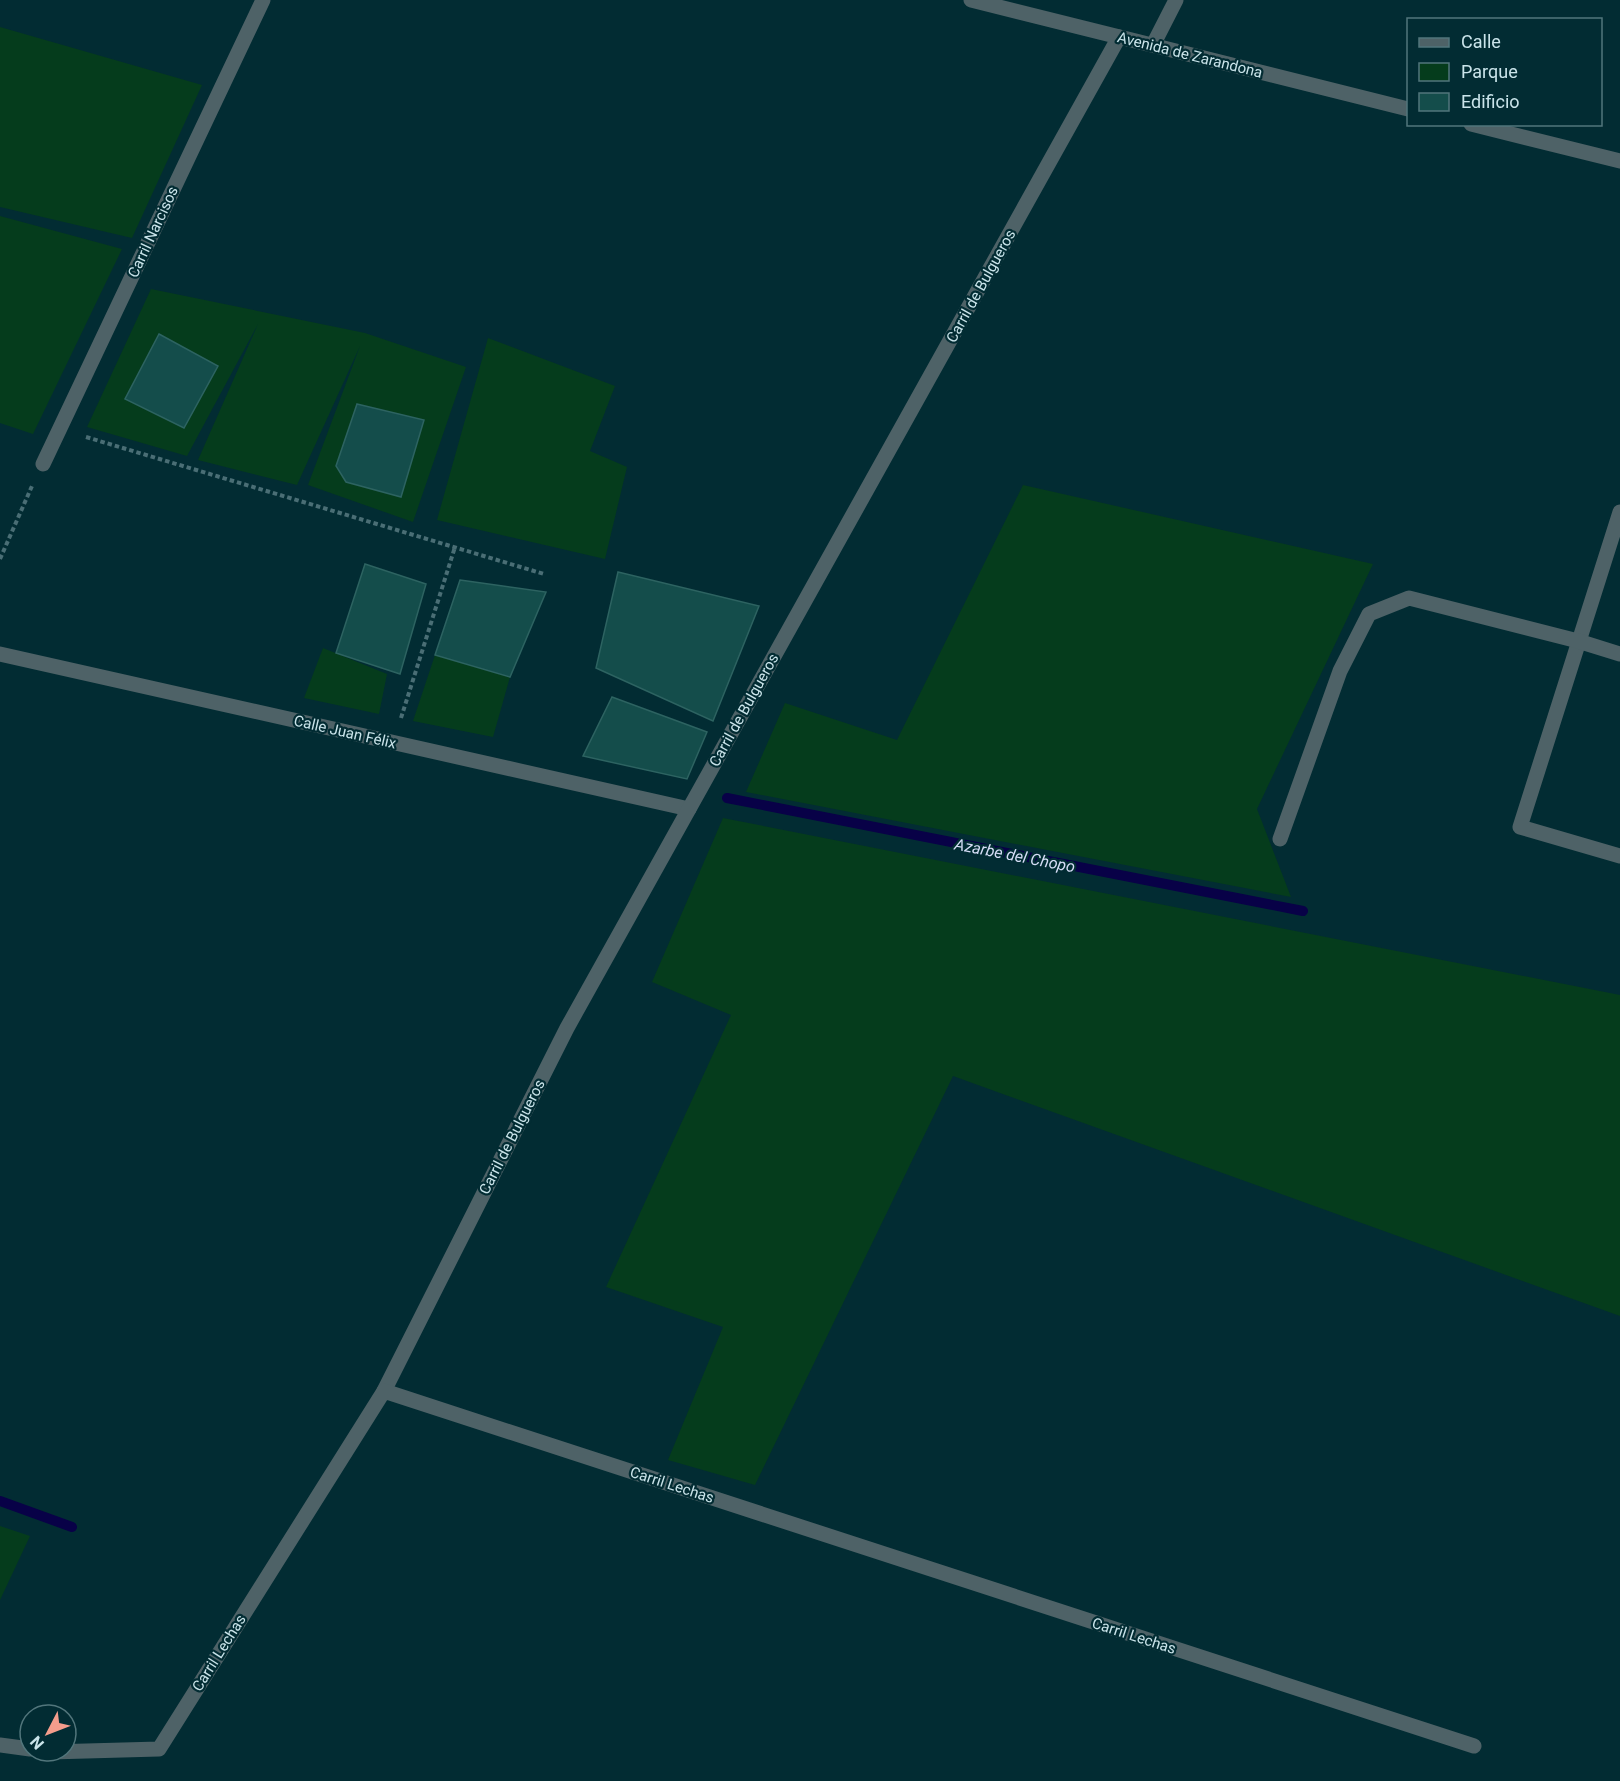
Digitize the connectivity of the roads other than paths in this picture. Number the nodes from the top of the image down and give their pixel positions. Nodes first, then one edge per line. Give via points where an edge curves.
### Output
1 (263, 0) edge
2 (971, 0) edge
3 (1176, 0) edge
4 (1119, 37) junction
5 (1153, 45) junction
6 (1407, 109) edge
7 (1479, 126) edge
8 (1620, 161) edge
9 (42, 464) road end
10 (1620, 512) edge
11 (1578, 640) junction
12 (0, 654) edge
13 (1620, 654) edge
14 (689, 809) junction
15 (1280, 839) dead end
16 (1620, 856) edge
17 (384, 1391) junction
18 (0, 1745) edge
19 (1474, 1746) dead end
20 (18, 1747) edge
21 (78, 1751) edge

1 - 9 street, Carril Narcisos
2 - 4 street, Avenida de Zarandona
3 - 5 street
4 - 5 street, Avenida de Zarandona
4 - 14 street, Carril de Bulgueros
5 - 6 street, Avenida de Zarandona
7 - 8 street
10 - 11 street
11 - 13 street
11 - 15 street via 1409,598 1369,614 1340,671
11 - 16 street via 1520,827
12 - 14 street, Calle Juan Félix
14 - 17 street, Carril de Bulgueros via 567,1028
17 - 19 street, Carril Lechas
17 - 21 street, Carril Lechas via 159,1749
18 - 20 street

